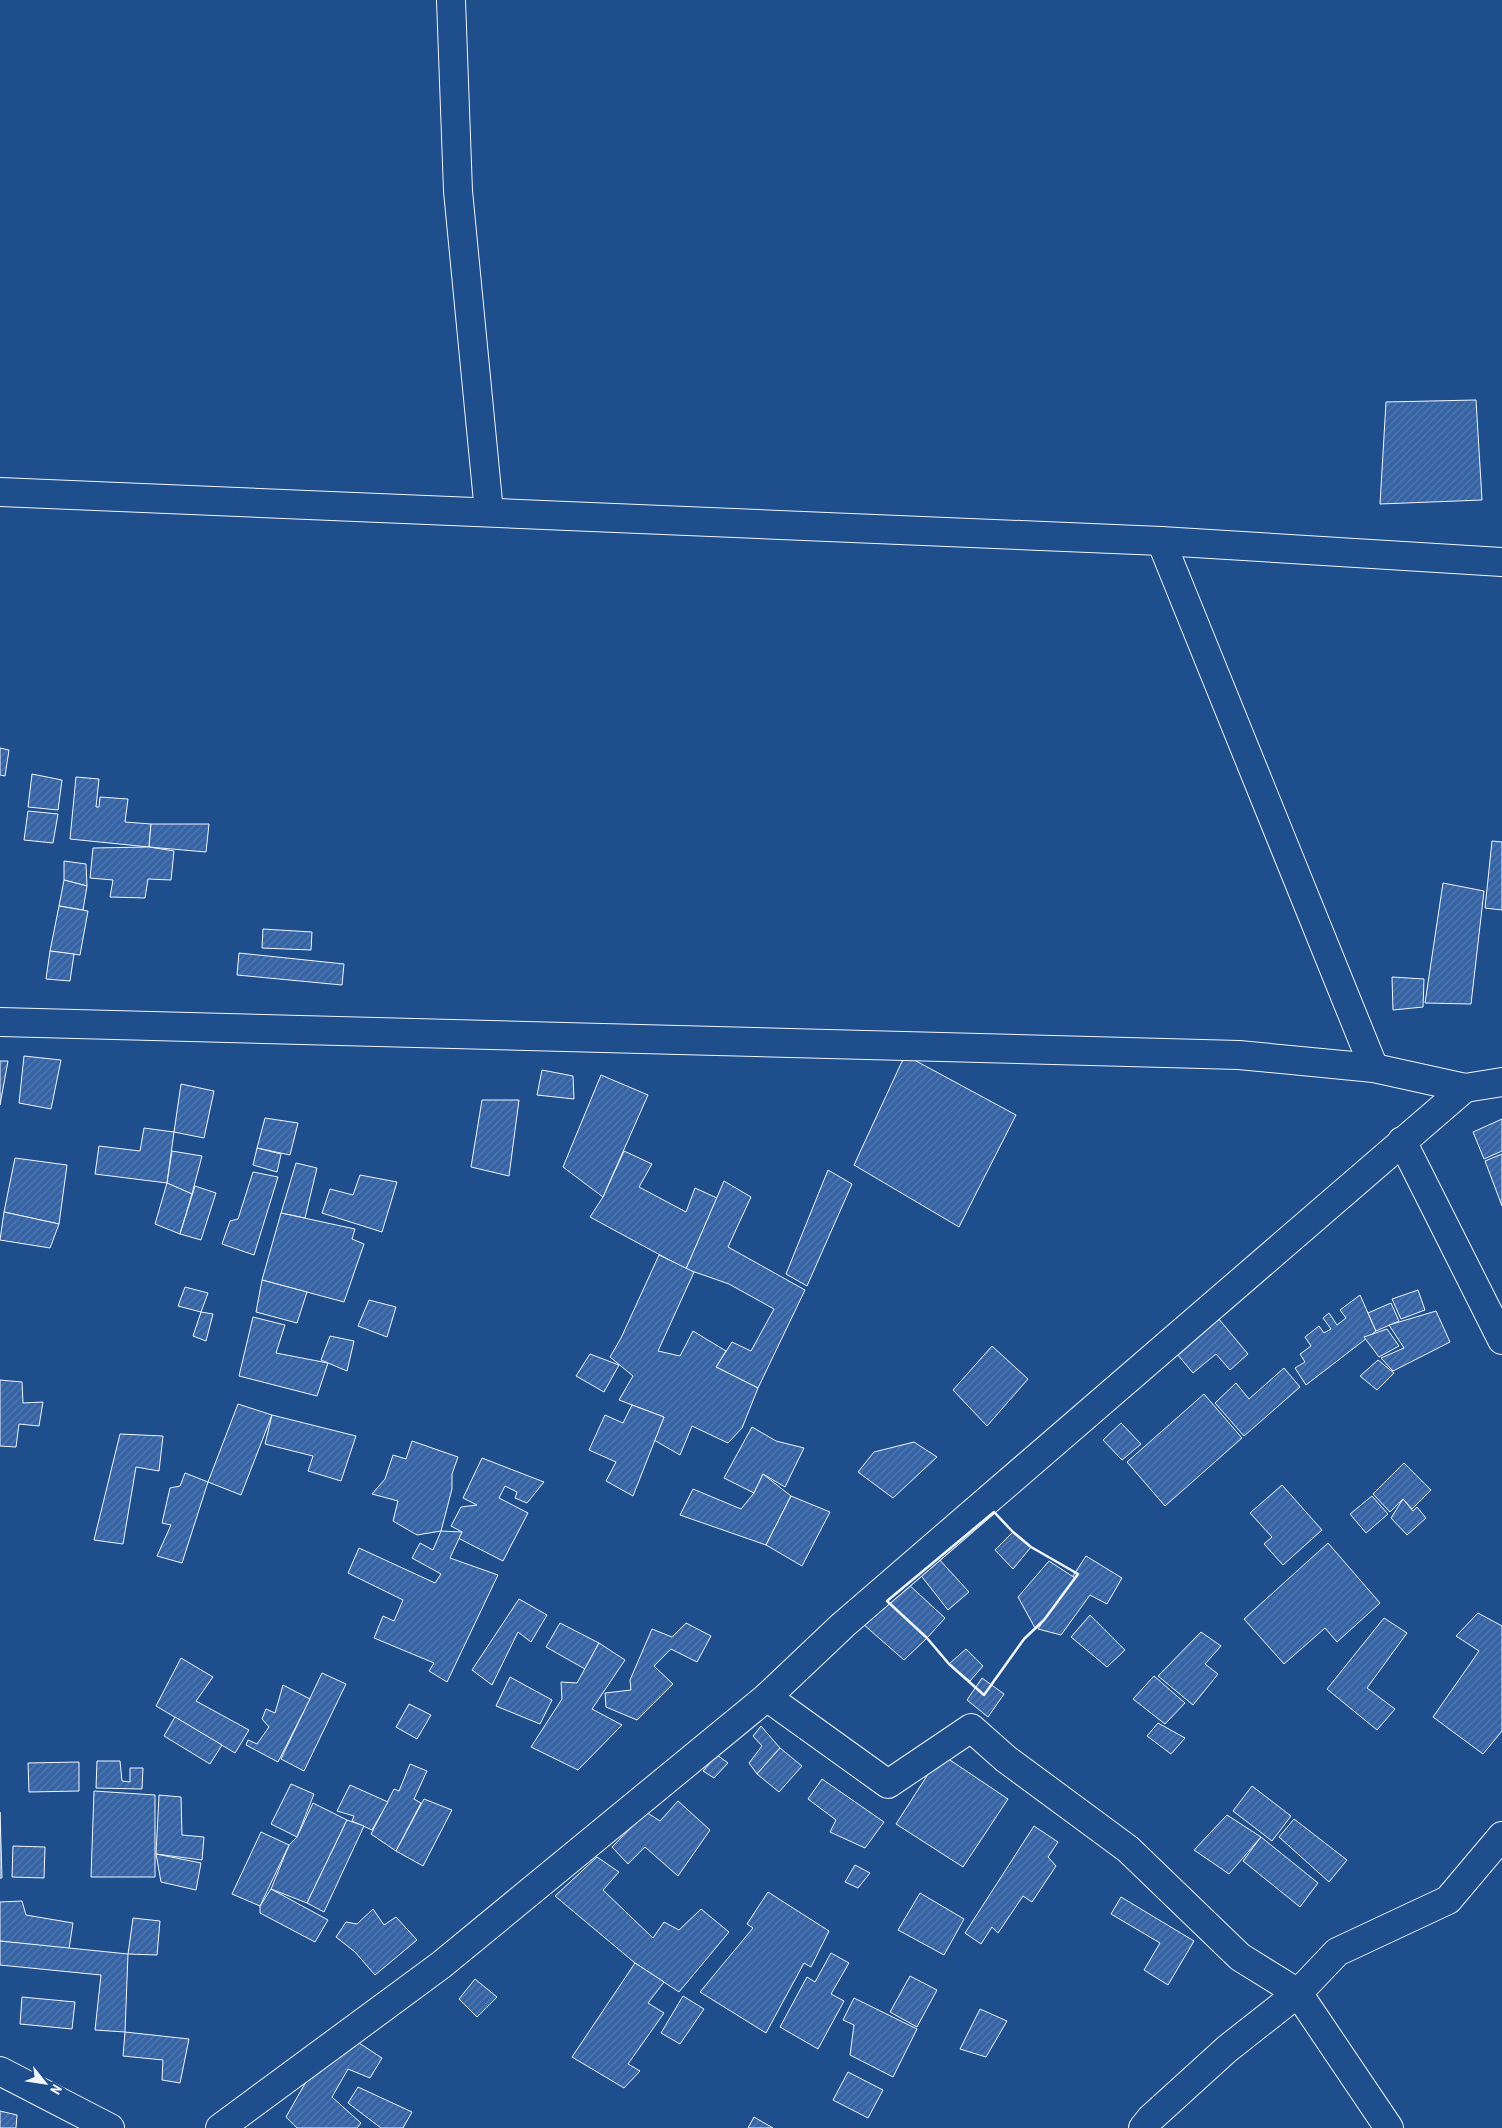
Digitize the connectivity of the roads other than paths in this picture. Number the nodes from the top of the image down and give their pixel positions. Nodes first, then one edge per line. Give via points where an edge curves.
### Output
1 (451, 0) edge
2 (0, 492) edge
3 (489, 512) junction
4 (1160, 541) junction
5 (1502, 562) edge
6 (0, 1022) edge
7 (1374, 1068) junction
8 (1502, 1082) edge
9 (1465, 1088) junction
10 (1402, 1141) junction
11 (1502, 1340) edge
12 (767, 1697) junction
13 (1502, 1836) edge
14 (1298, 1993) junction
15 (0, 2071) edge
16 (110, 2128) edge
17 (220, 2128) edge
18 (1143, 2128) edge
19 (1388, 2128) edge

1 - 3 street via 458,191
2 - 3 street
3 - 4 street
4 - 5 street
4 - 7 street
6 - 7 street via 1239,1055
7 - 9 street
8 - 9 street
9 - 10 street
10 - 11 street
10 - 12 street via 843,1625
12 - 14 street via 888,1784 971,1728 1006,1759 1128,1849 1240,1957
12 - 17 street via 440,1965
13 - 14 street via 1448,1900 1337,1952
14 - 18 street via 1227,2049
14 - 19 street
15 - 16 street

